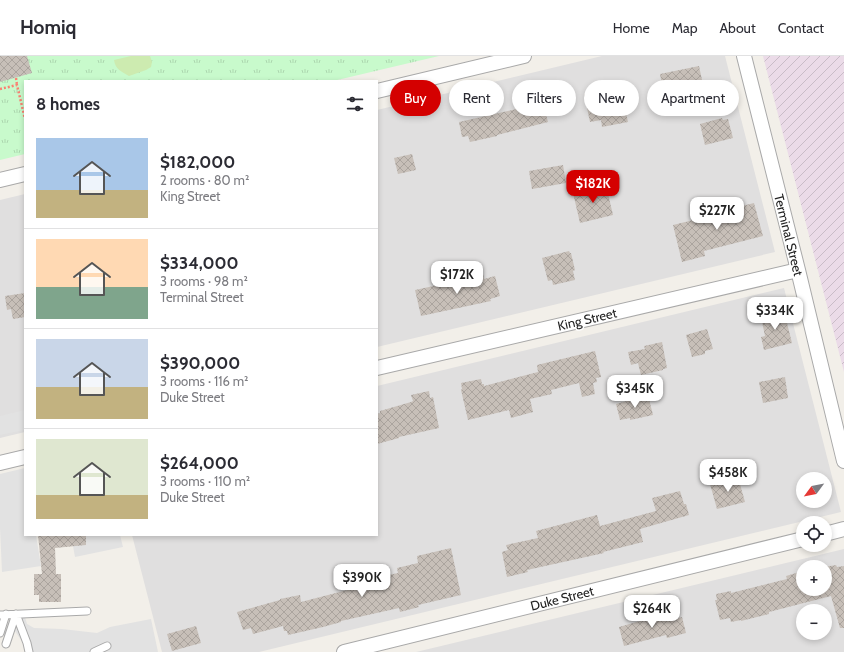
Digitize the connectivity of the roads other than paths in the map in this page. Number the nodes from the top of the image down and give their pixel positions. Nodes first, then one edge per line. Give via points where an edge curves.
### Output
1 (524, 56) edge
2 (744, 56) edge
3 (378, 91) edge
4 (24, 174) edge
5 (0, 180) edge
6 (798, 270) junction
7 (378, 368) edge
8 (24, 457) edge
9 (844, 461) edge
10 (0, 463) edge
11 (844, 529) edge
12 (832, 532) edge
13 (796, 541) edge
14 (87, 611) dead end
15 (16, 614) junction
16 (3, 615) edge
17 (0, 633) edge
18 (6, 644) dead end
19 (107, 646) dead end
20 (29, 652) edge
21 (94, 652) edge
22 (344, 652) edge

1 - 3 street
2 - 6 street, Terminal Street
4 - 5 street
6 - 7 street, King Street
6 - 9 street, Terminal Street
8 - 10 street
11 - 12 street
13 - 22 street, Duke Street
14 - 15 lane
15 - 16 lane
15 - 18 lane
15 - 20 lane
16 - 17 lane
19 - 21 lane

